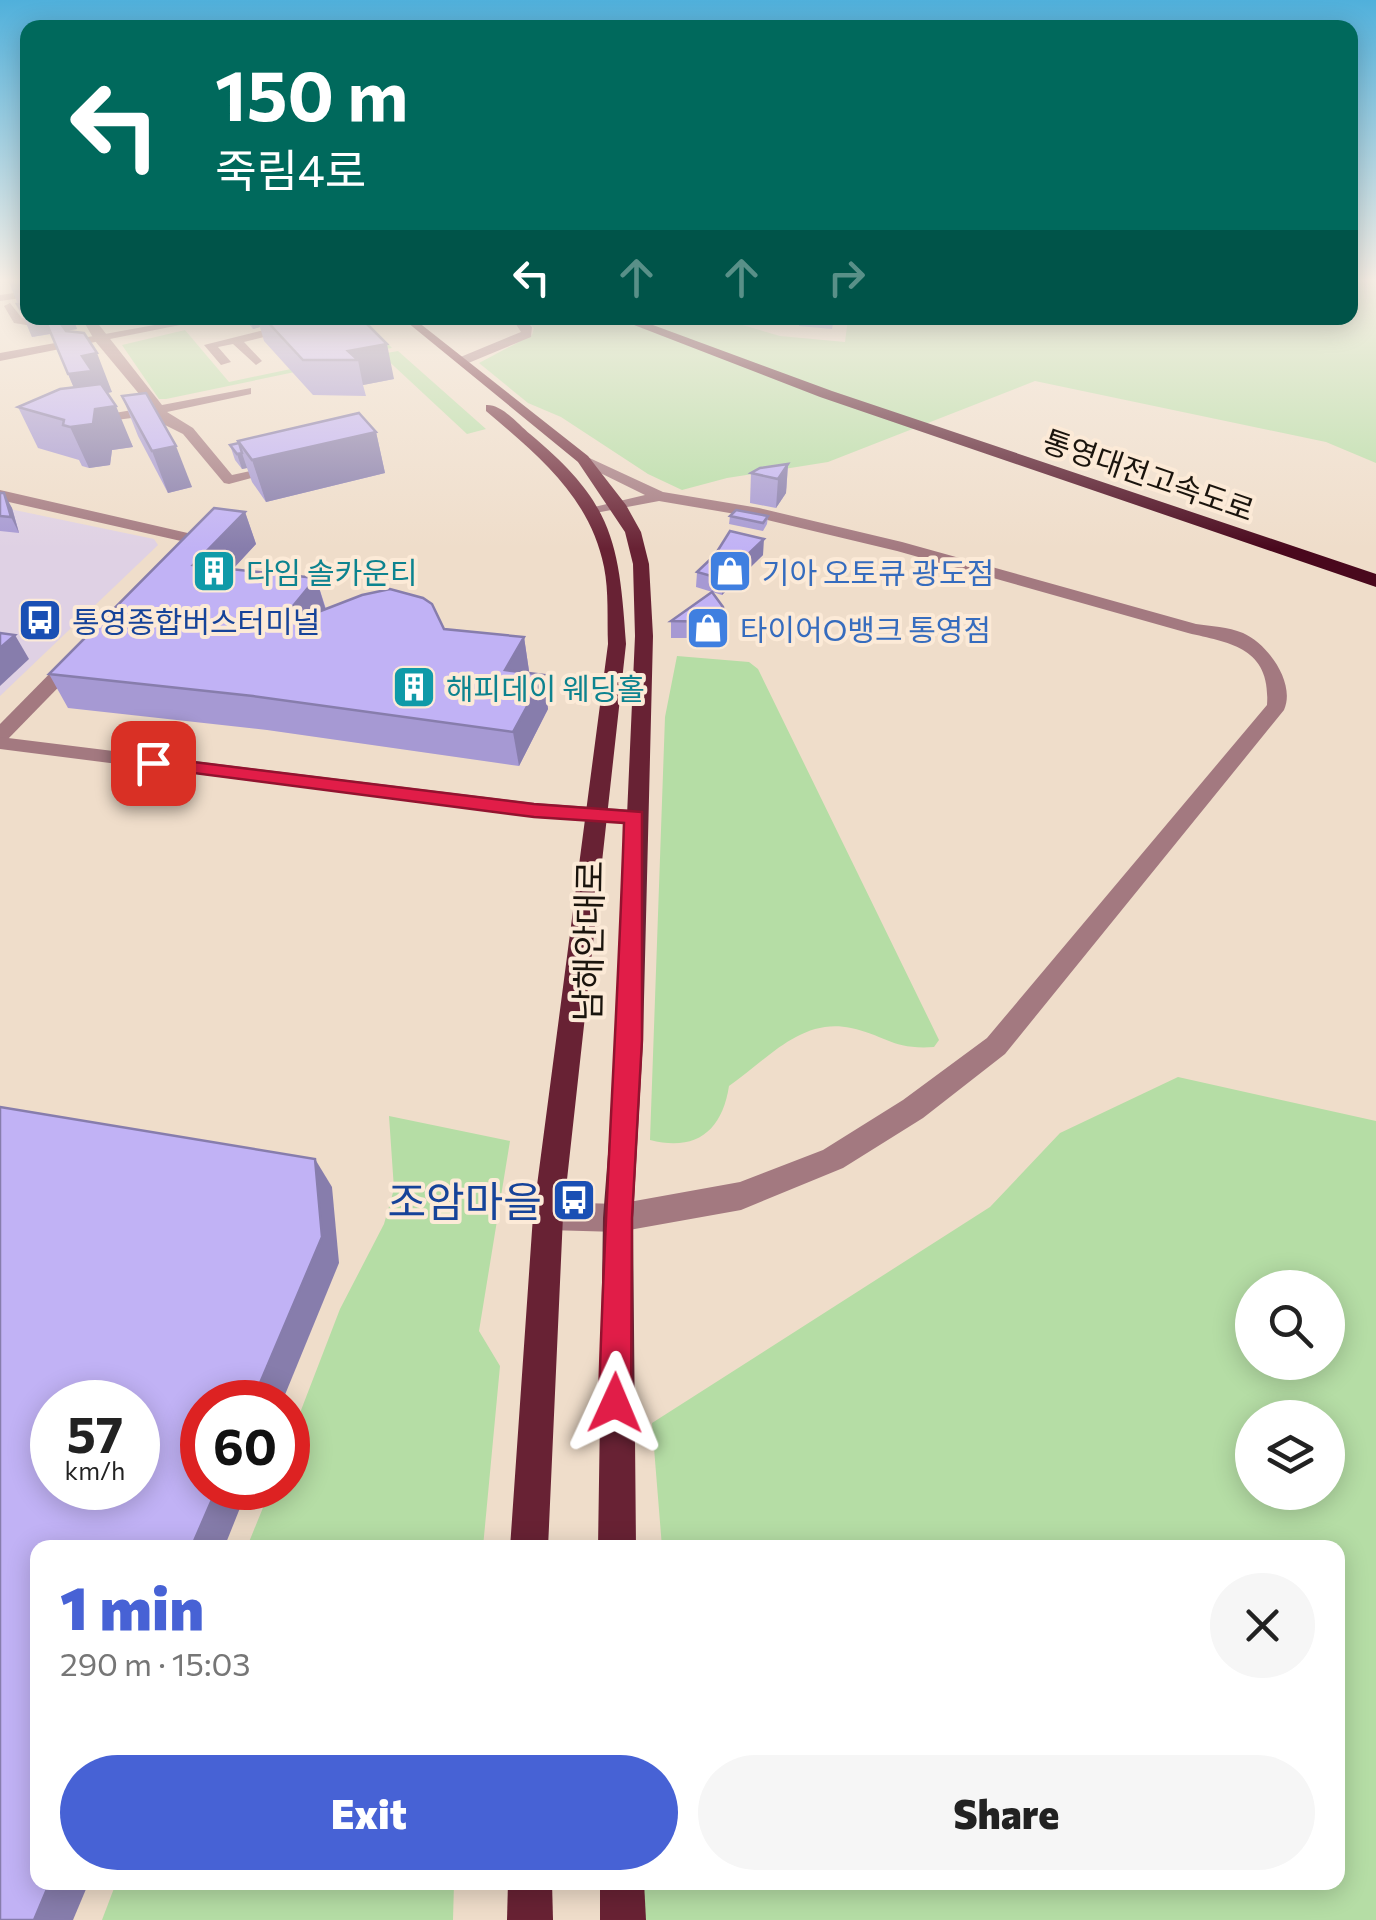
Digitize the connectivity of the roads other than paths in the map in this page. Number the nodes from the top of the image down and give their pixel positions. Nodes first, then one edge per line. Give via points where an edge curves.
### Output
1 (125, 370) edge
2 (445, 370) edge
3 (471, 370) edge
4 (761, 370) edge
5 (809, 370) edge
6 (246, 391) dead end
7 (158, 410) junction
8 (74, 424) edge
9 (583, 459) junction
10 (307, 462) edge
11 (1148, 483) dead end
12 (0, 495) edge
13 (659, 496) junction
14 (606, 508) junction
15 (158, 574) edge
16 (1376, 581) edge
17 (92, 642) edge
18 (0, 739) edge
19 (595, 814) junction
20 (634, 817) junction
21 (548, 1216) junction
22 (618, 1218) junction
23 (529, 1540) edge
24 (617, 1540) edge
25 (530, 1890) edge
26 (622, 1890) edge
27 (530, 1920) edge
28 (623, 1920) edge

1 - 7 street
2 - 14 main road, 남해안대로
3 - 9 main road, 남해안대로
4 - 16 highway, 통영대전고속도로
5 - 11 highway, 통영대전고속도로
6 - 7 street
7 - 8 street
7 - 10 street via 188,431 229,480
9 - 13 street
9 - 14 main road, 남해안대로
12 - 15 street via 198,532
13 - 14 street
13 - 22 street via 759,513 1239,637 1268,664 1280,691 1277,706 996,1046 833,1160 740,1196
14 - 19 main road, 남해안대로 via 617,644
14 - 20 main road, 남해안대로 via 633,532 642,564
17 - 18 street
18 - 19 street
19 - 20 street
19 - 21 main road, 남해안대로
20 - 22 main road, 남해안대로
21 - 22 street
21 - 23 main road, 남해안대로
22 - 24 main road, 남해안대로
25 - 27 main road
26 - 28 main road

